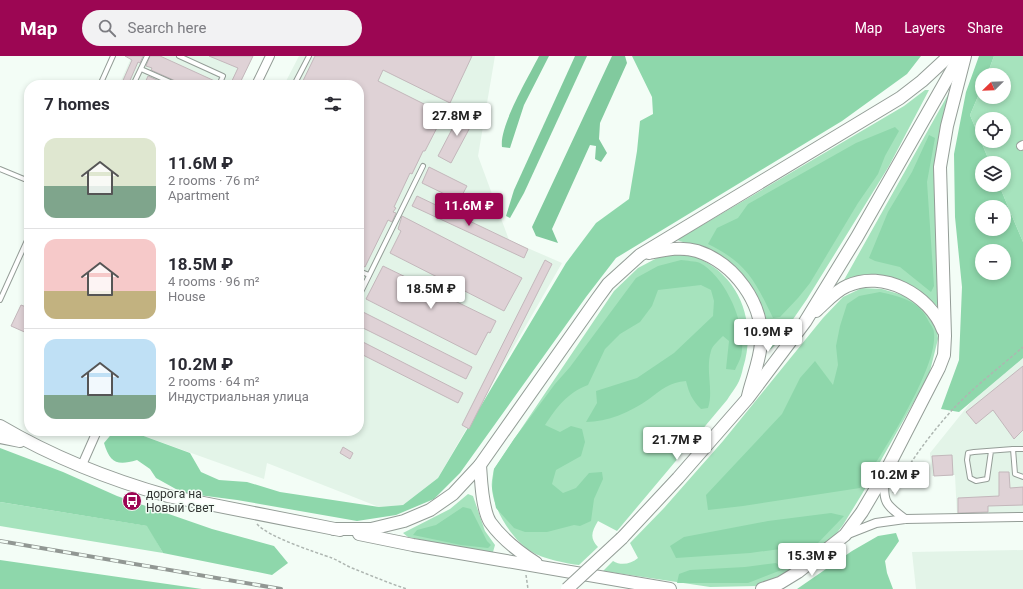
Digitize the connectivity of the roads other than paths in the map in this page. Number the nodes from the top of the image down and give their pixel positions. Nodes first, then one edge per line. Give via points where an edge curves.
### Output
1 (113, 56) edge
2 (147, 56) edge
3 (179, 56) edge
4 (270, 56) edge
5 (309, 56) edge
6 (949, 56) edge
7 (960, 56) edge
8 (965, 56) edge
9 (141, 69) junction
10 (102, 80) edge
11 (136, 80) edge
12 (166, 80) edge
13 (221, 80) edge
14 (258, 80) edge
15 (297, 80) edge
16 (423, 166) dead end
17 (0, 169) edge
18 (24, 179) edge
19 (24, 247) edge
20 (640, 255) junction
21 (364, 273) edge
22 (369, 275) junction
23 (364, 286) edge
24 (0, 300) edge
25 (805, 322) junction
26 (946, 336) junction
27 (748, 398) junction
28 (0, 426) edge
29 (95, 436) edge
30 (0, 437) edge
31 (30, 443) junction
32 (1013, 449) junction
33 (1023, 449) edge
34 (991, 451) junction
35 (82, 465) junction
36 (480, 465) junction
37 (885, 473) junction
38 (1023, 477) edge
39 (1023, 517) edge
40 (905, 519) junction
41 (334, 529) junction
42 (845, 535) junction
43 (543, 567) junction
44 (567, 589) edge
45 (670, 589) edge
46 (762, 589) edge

1 - 10 lane
2 - 9 lane
3 - 13 lane via 223,76
4 - 14 street
5 - 15 lane
6 - 20 street via 900,98
7 - 25 street via 857,237
8 - 26 street via 947,126 940,167
9 - 11 lane
9 - 12 lane
16 - 22 lane
17 - 18 lane
19 - 24 lane
20 - 27 street via 678,248 696,251 712,258 744,284 759,321 761,342
20 - 36 street via 608,284
21 - 22 lane
22 - 23 lane
25 - 26 street via 848,285 880,282 900,286 923,301 937,316
25 - 27 street
26 - 37 street via 944,356 934,380
27 - 44 street, bridge via 622,538
28 - 31 street
29 - 35 street
30 - 31 street
31 - 35 street
32 - 33 lane
32 - 34 lane
32 - 38 lane via 1014,474
34 - 34 lane via 968,453 970,478 976,481 987,479
35 - 41 street via 168,496
36 - 41 street via 453,494 423,513 404,521 371,529
36 - 43 street via 483,496 490,521 519,552
37 - 40 street via 883,494 887,504
37 - 42 street
39 - 40 street
40 - 42 street via 876,523
41 - 43 street
42 - 46 street via 798,572 780,583
43 - 45 street

